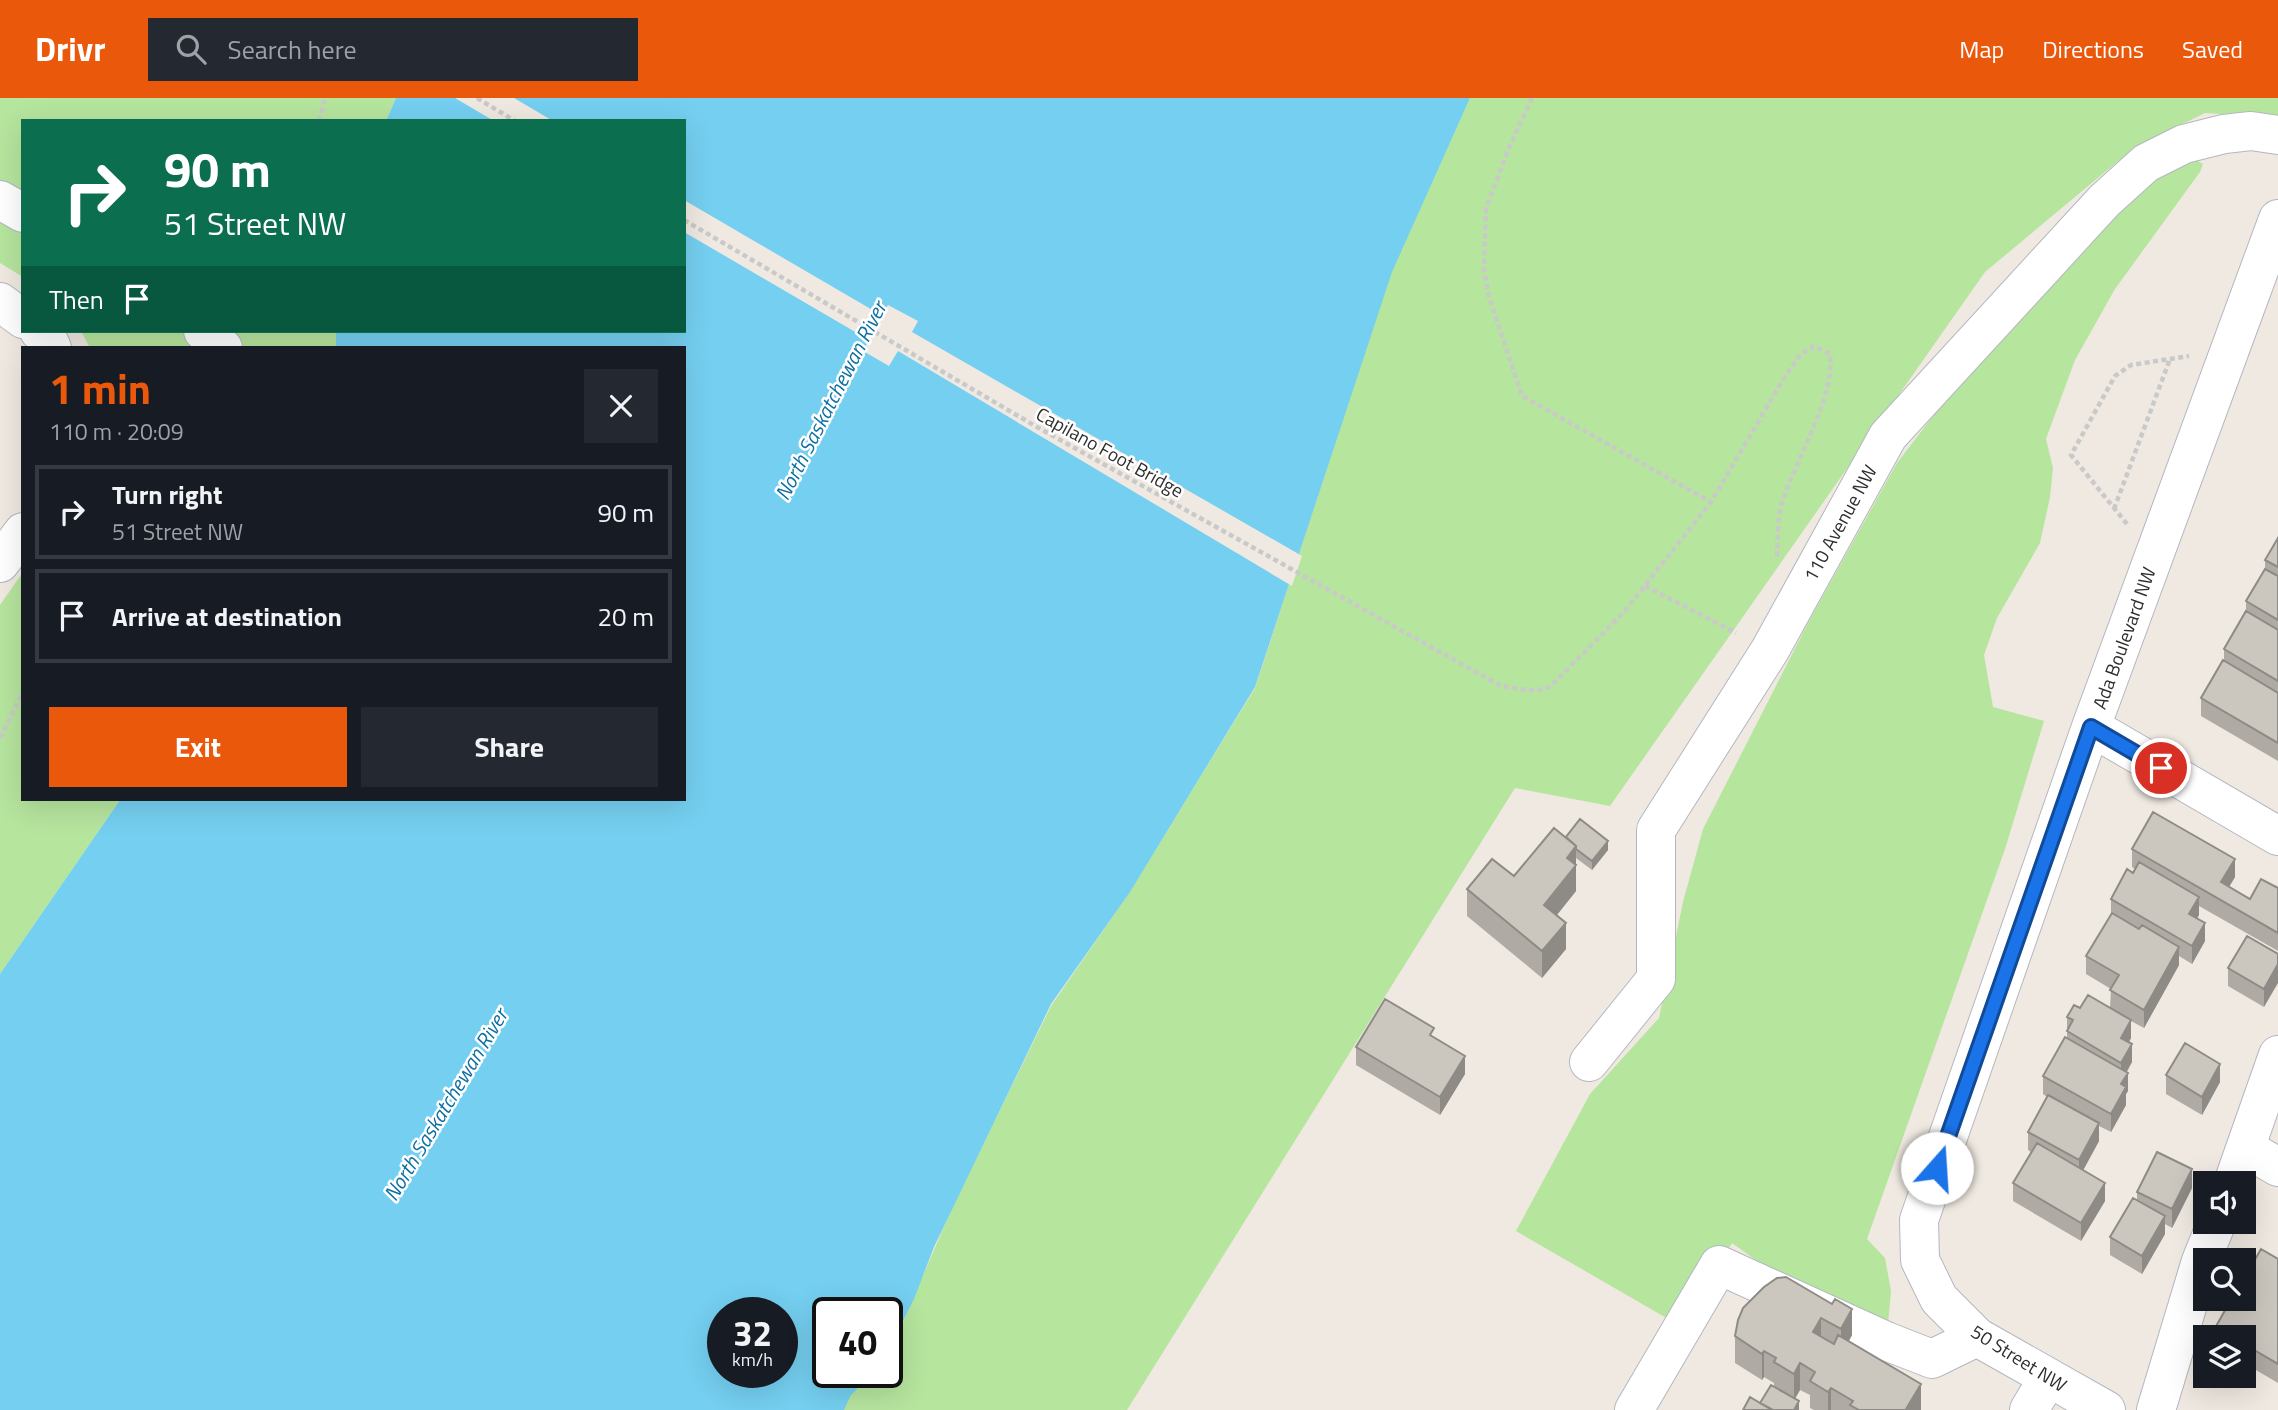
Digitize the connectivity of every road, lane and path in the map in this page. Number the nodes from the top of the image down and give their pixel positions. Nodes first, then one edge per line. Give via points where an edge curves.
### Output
1 (325, 98) edge
2 (477, 98) edge
3 (1532, 98) edge
4 (320, 119) edge
5 (513, 119) edge
6 (2278, 135) edge
7 (0, 200) edge
8 (21, 212) edge
9 (2278, 219) edge
10 (686, 221) edge
11 (0, 302) edge
12 (21, 318) edge
13 (205, 333) edge
14 (221, 346) edge
15 (2228, 352) junction
16 (2171, 359) junction
17 (1712, 502) junction
18 (2114, 509) junction
19 (21, 535) edge
20 (2154, 555) junction
21 (0, 563) edge
22 (1776, 570) dead end
23 (1645, 586) junction
24 (1770, 650) junction
25 (21, 696) edge
26 (2091, 727) junction
27 (0, 738) edge
28 (2278, 836) edge
29 (2278, 1055) edge
30 (1589, 1062) dead end
31 (2252, 1167) edge
32 (2212, 1234) edge
33 (1920, 1260) joint
34 (1978, 1337) junction
35 (2038, 1394) edge
36 (1634, 1410) edge
37 (2106, 1410) edge
38 (2156, 1410) edge

1 - 4 path
2 - 5 path
3 - 17 path via 1486,209 1483,270 1522,396
6 - 24 street, 110 Avenue NW via 2251,131 2183,144 2146,163 2104,201 1888,436
7 - 8 street
9 - 15 street, Ada Boulevard NW
10 - 23 path, Capilano Foot Bridge via 1037,428 1501,685 1545,690
11 - 12 street
13 - 14 street
15 - 16 path
15 - 20 street, Ada Boulevard NW
16 - 18 path
16 - 18 path via 2131,365 2115,376 2071,456
17 - 22 path via 1800,355 1814,346 1830,354 1832,368 1825,392 1782,505
17 - 23 path
18 - 20 path
19 - 21 street
20 - 26 street, Ada Boulevard NW
23 - 24 path
24 - 30 street, 110 Avenue NW via 1656,830 1656,979
25 - 27 path
26 - 28 street
26 - 33 street, Ada Boulevard NW via 1919,1220
29 - 31 street
32 - 38 street
33 - 34 street, 50 Street NW via 1939,1299
34 - 35 street, 50 Street NW
34 - 36 street via 1931,1359 1719,1265
35 - 37 street, 50 Street NW

